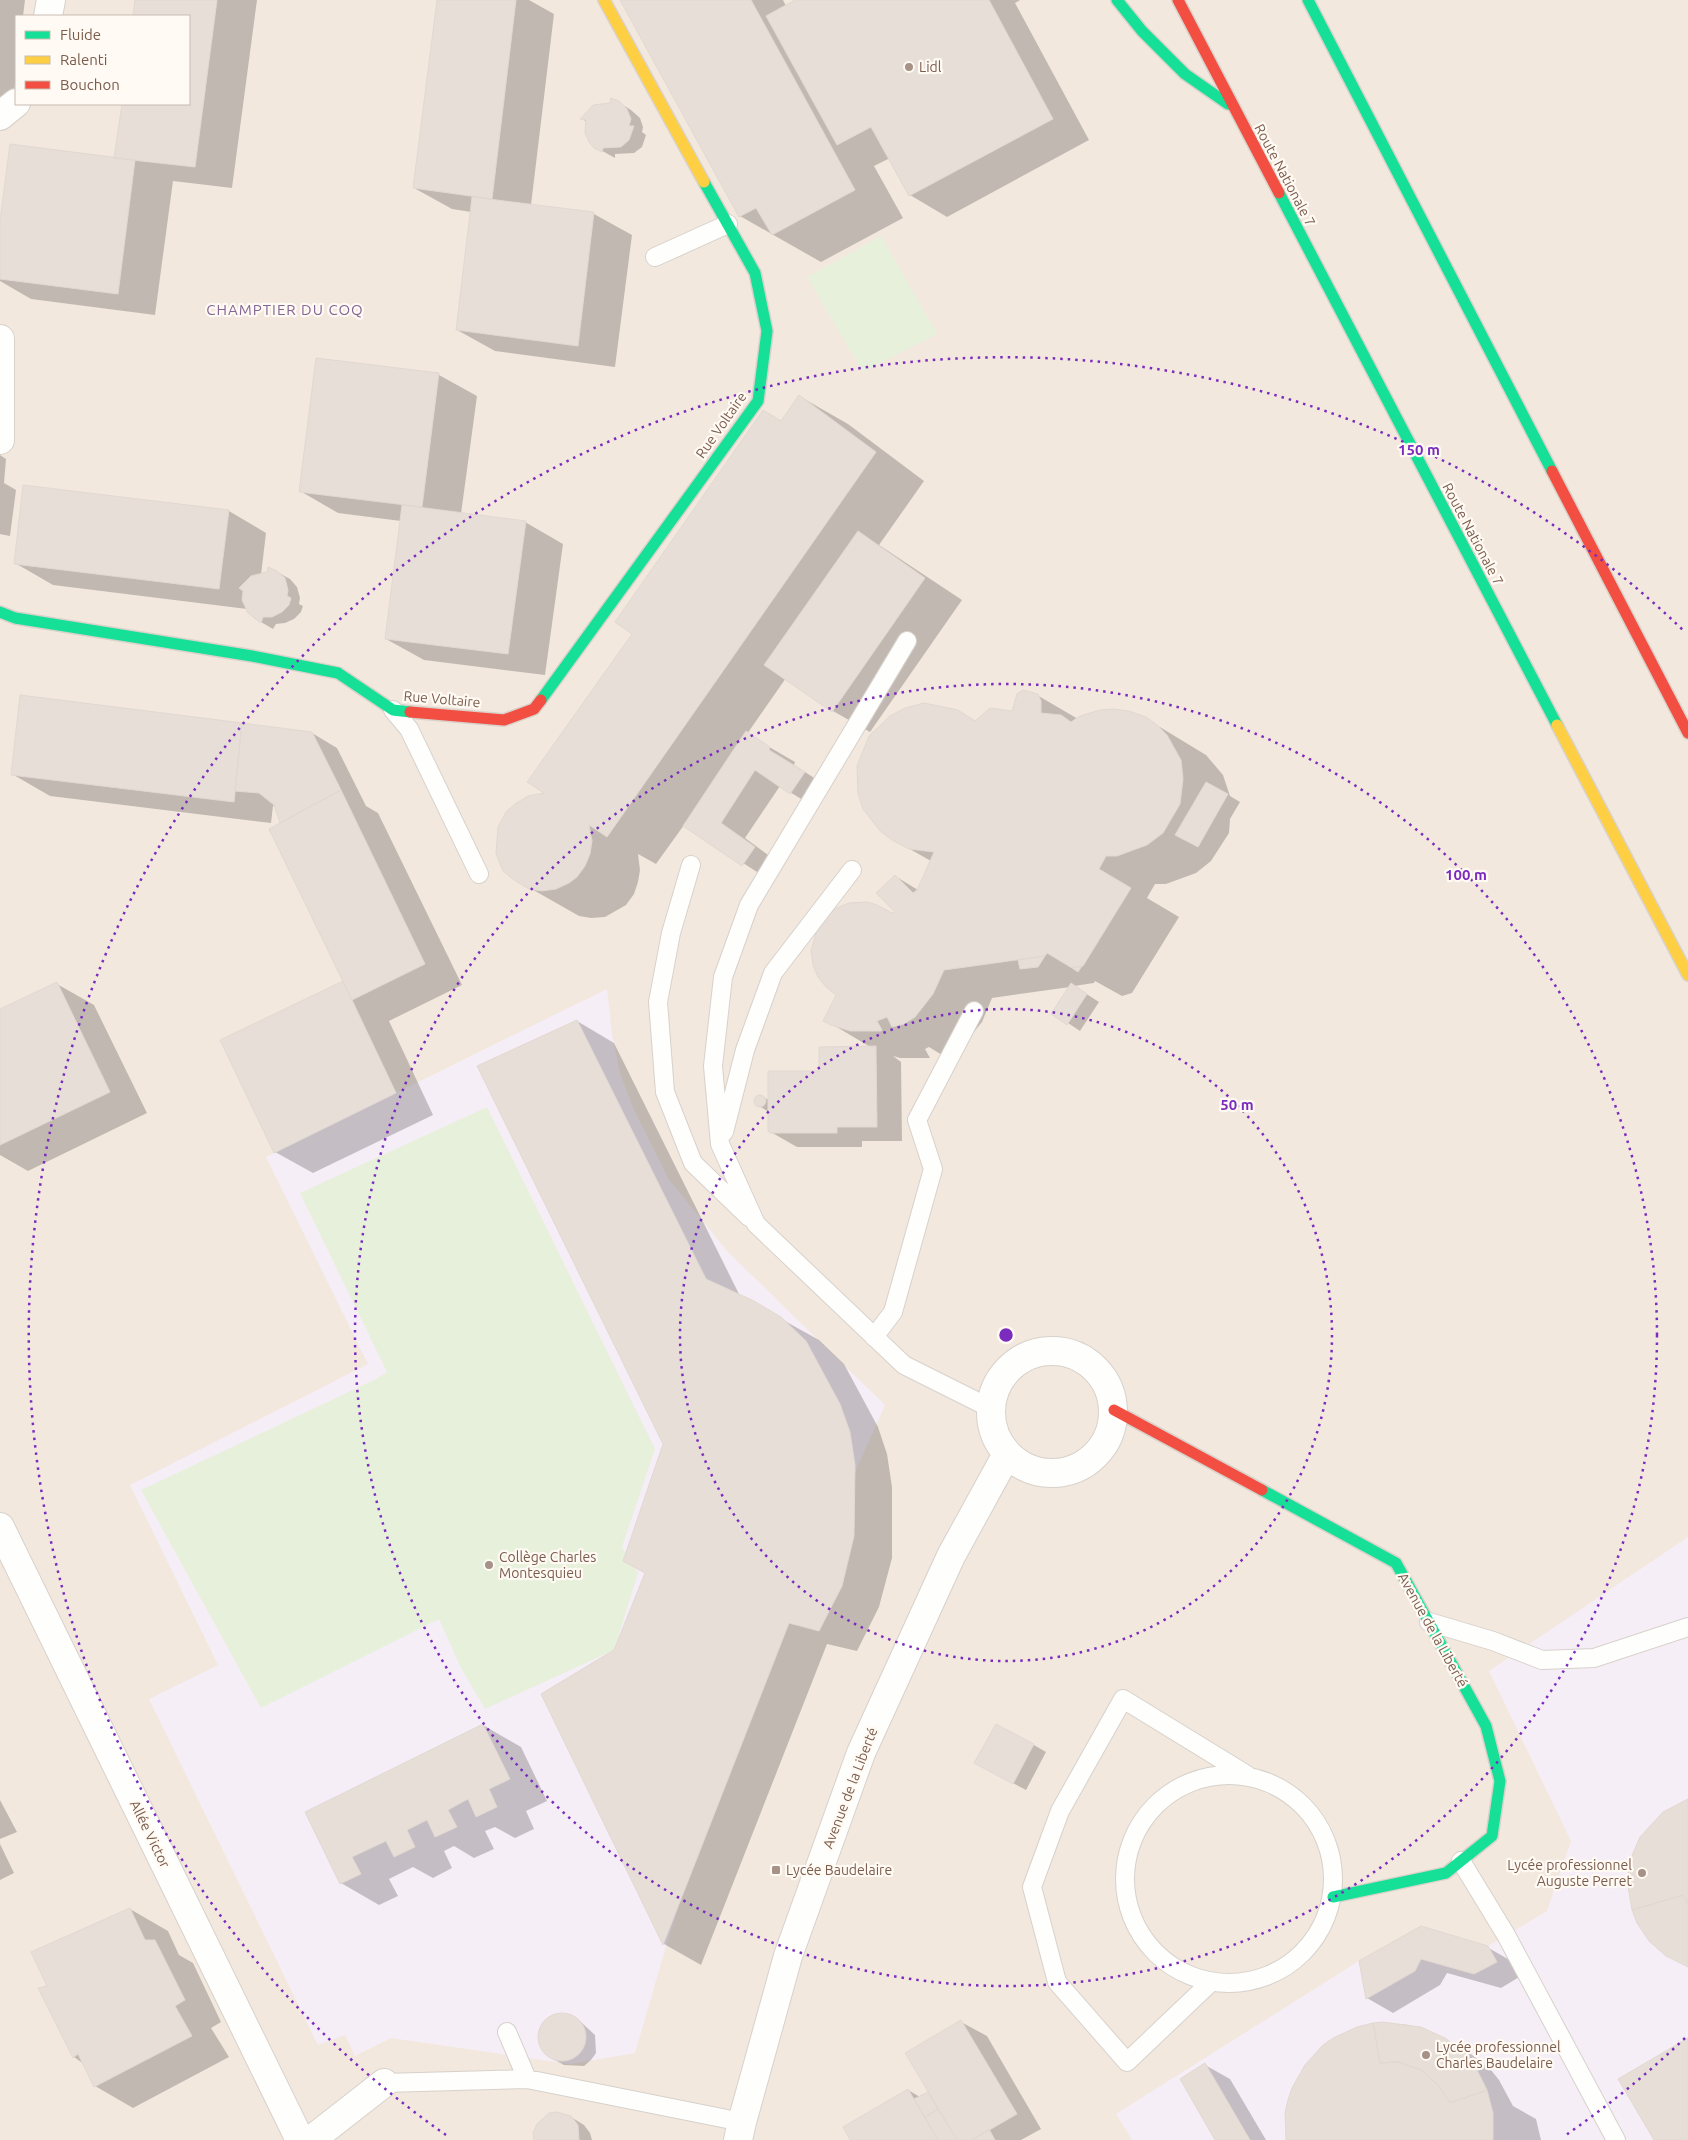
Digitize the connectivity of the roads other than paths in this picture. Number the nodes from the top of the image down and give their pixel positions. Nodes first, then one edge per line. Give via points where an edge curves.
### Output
1 (51, 0) edge
2 (604, 0) edge
3 (1117, 0) edge
4 (1178, 0) edge
5 (1308, 0) edge
6 (48, 15) edge
7 (15, 104) edge
8 (1232, 107) junction
9 (0, 116) edge
10 (728, 224) junction
11 (655, 257) dead end
12 (0, 339) edge
13 (0, 440) edge
14 (0, 612) edge
15 (908, 641) dead end
16 (393, 710) junction
17 (1688, 733) edge
18 (691, 865) dead end
19 (852, 870) dead end
20 (479, 874) dead end
21 (1688, 976) edge
22 (974, 1011) dead end
23 (720, 1144) junction
24 (756, 1224) junction
25 (874, 1337) junction
26 (990, 1408) junction
27 (1114, 1410) junction
28 (1007, 1454) junction
29 (0, 1527) edge
30 (1429, 1622) junction
31 (1688, 1627) edge
32 (1247, 1775) junction
33 (1461, 1861) junction
34 (1332, 1898) junction
35 (1211, 1982) junction
36 (507, 2032) dead end
37 (528, 2079) junction
38 (384, 2083) joint
39 (740, 2131) edge
40 (300, 2140) edge
41 (311, 2140) edge
42 (1616, 2140) edge

1 - 6 street
2 - 10 street, Rue Voltaire
3 - 8 street via 1184,74
4 - 8 street, Route Nationale 7
5 - 17 street
7 - 9 street
8 - 21 street, Route Nationale 7
10 - 11 lane
10 - 16 street, Rue Voltaire via 755,273 767,331 758,401 534,709 504,720
12 - 13 street
14 - 16 street via 15,618 338,673
15 - 23 lane via 749,905 724,977 713,1066
16 - 20 lane via 409,729
18 - 24 lane via 671,932 658,1002 665,1092 694,1163
19 - 23 lane via 773,973 745,1050
22 - 25 lane via 917,1120 933,1169 893,1312
23 - 24 lane
24 - 25 lane
25 - 26 lane via 904,1366
26 - 27 street via 996,1385 1010,1366 1030,1354 1053,1350 1076,1355 1096,1368 1109,1388
26 - 28 street via 994,1433
27 - 28 street via 1110,1435 1096,1455 1075,1469 1051,1473 1027,1468
27 - 30 street, Avenue de la Liberté via 1396,1562
28 - 39 street, Avenue de la Liberté via 950,1556 861,1753 788,1956
29 - 40 street, Allée Victor
30 - 31 lane via 1542,1660 1594,1658
30 - 33 street, Avenue de la Liberté via 1486,1726 1500,1781 1492,1836
32 - 34 lane via 1279,1786 1305,1806 1324,1833 1333,1865
32 - 35 lane via 1214,1775 1183,1784 1156,1803 1136,1829 1125,1860 1125,1893 1134,1924 1153,1951 1180,1971
32 - 35 lane via 1123,1699 1060,1811 1032,1888 1057,1982 1127,2062
33 - 34 street, Avenue de la Liberté via 1446,1873
33 - 42 lane via 1506,1935
34 - 35 lane via 1322,1928 1302,1955 1275,1974 1243,1983
36 - 37 lane
37 - 38 lane
37 - 39 lane
38 - 41 street

